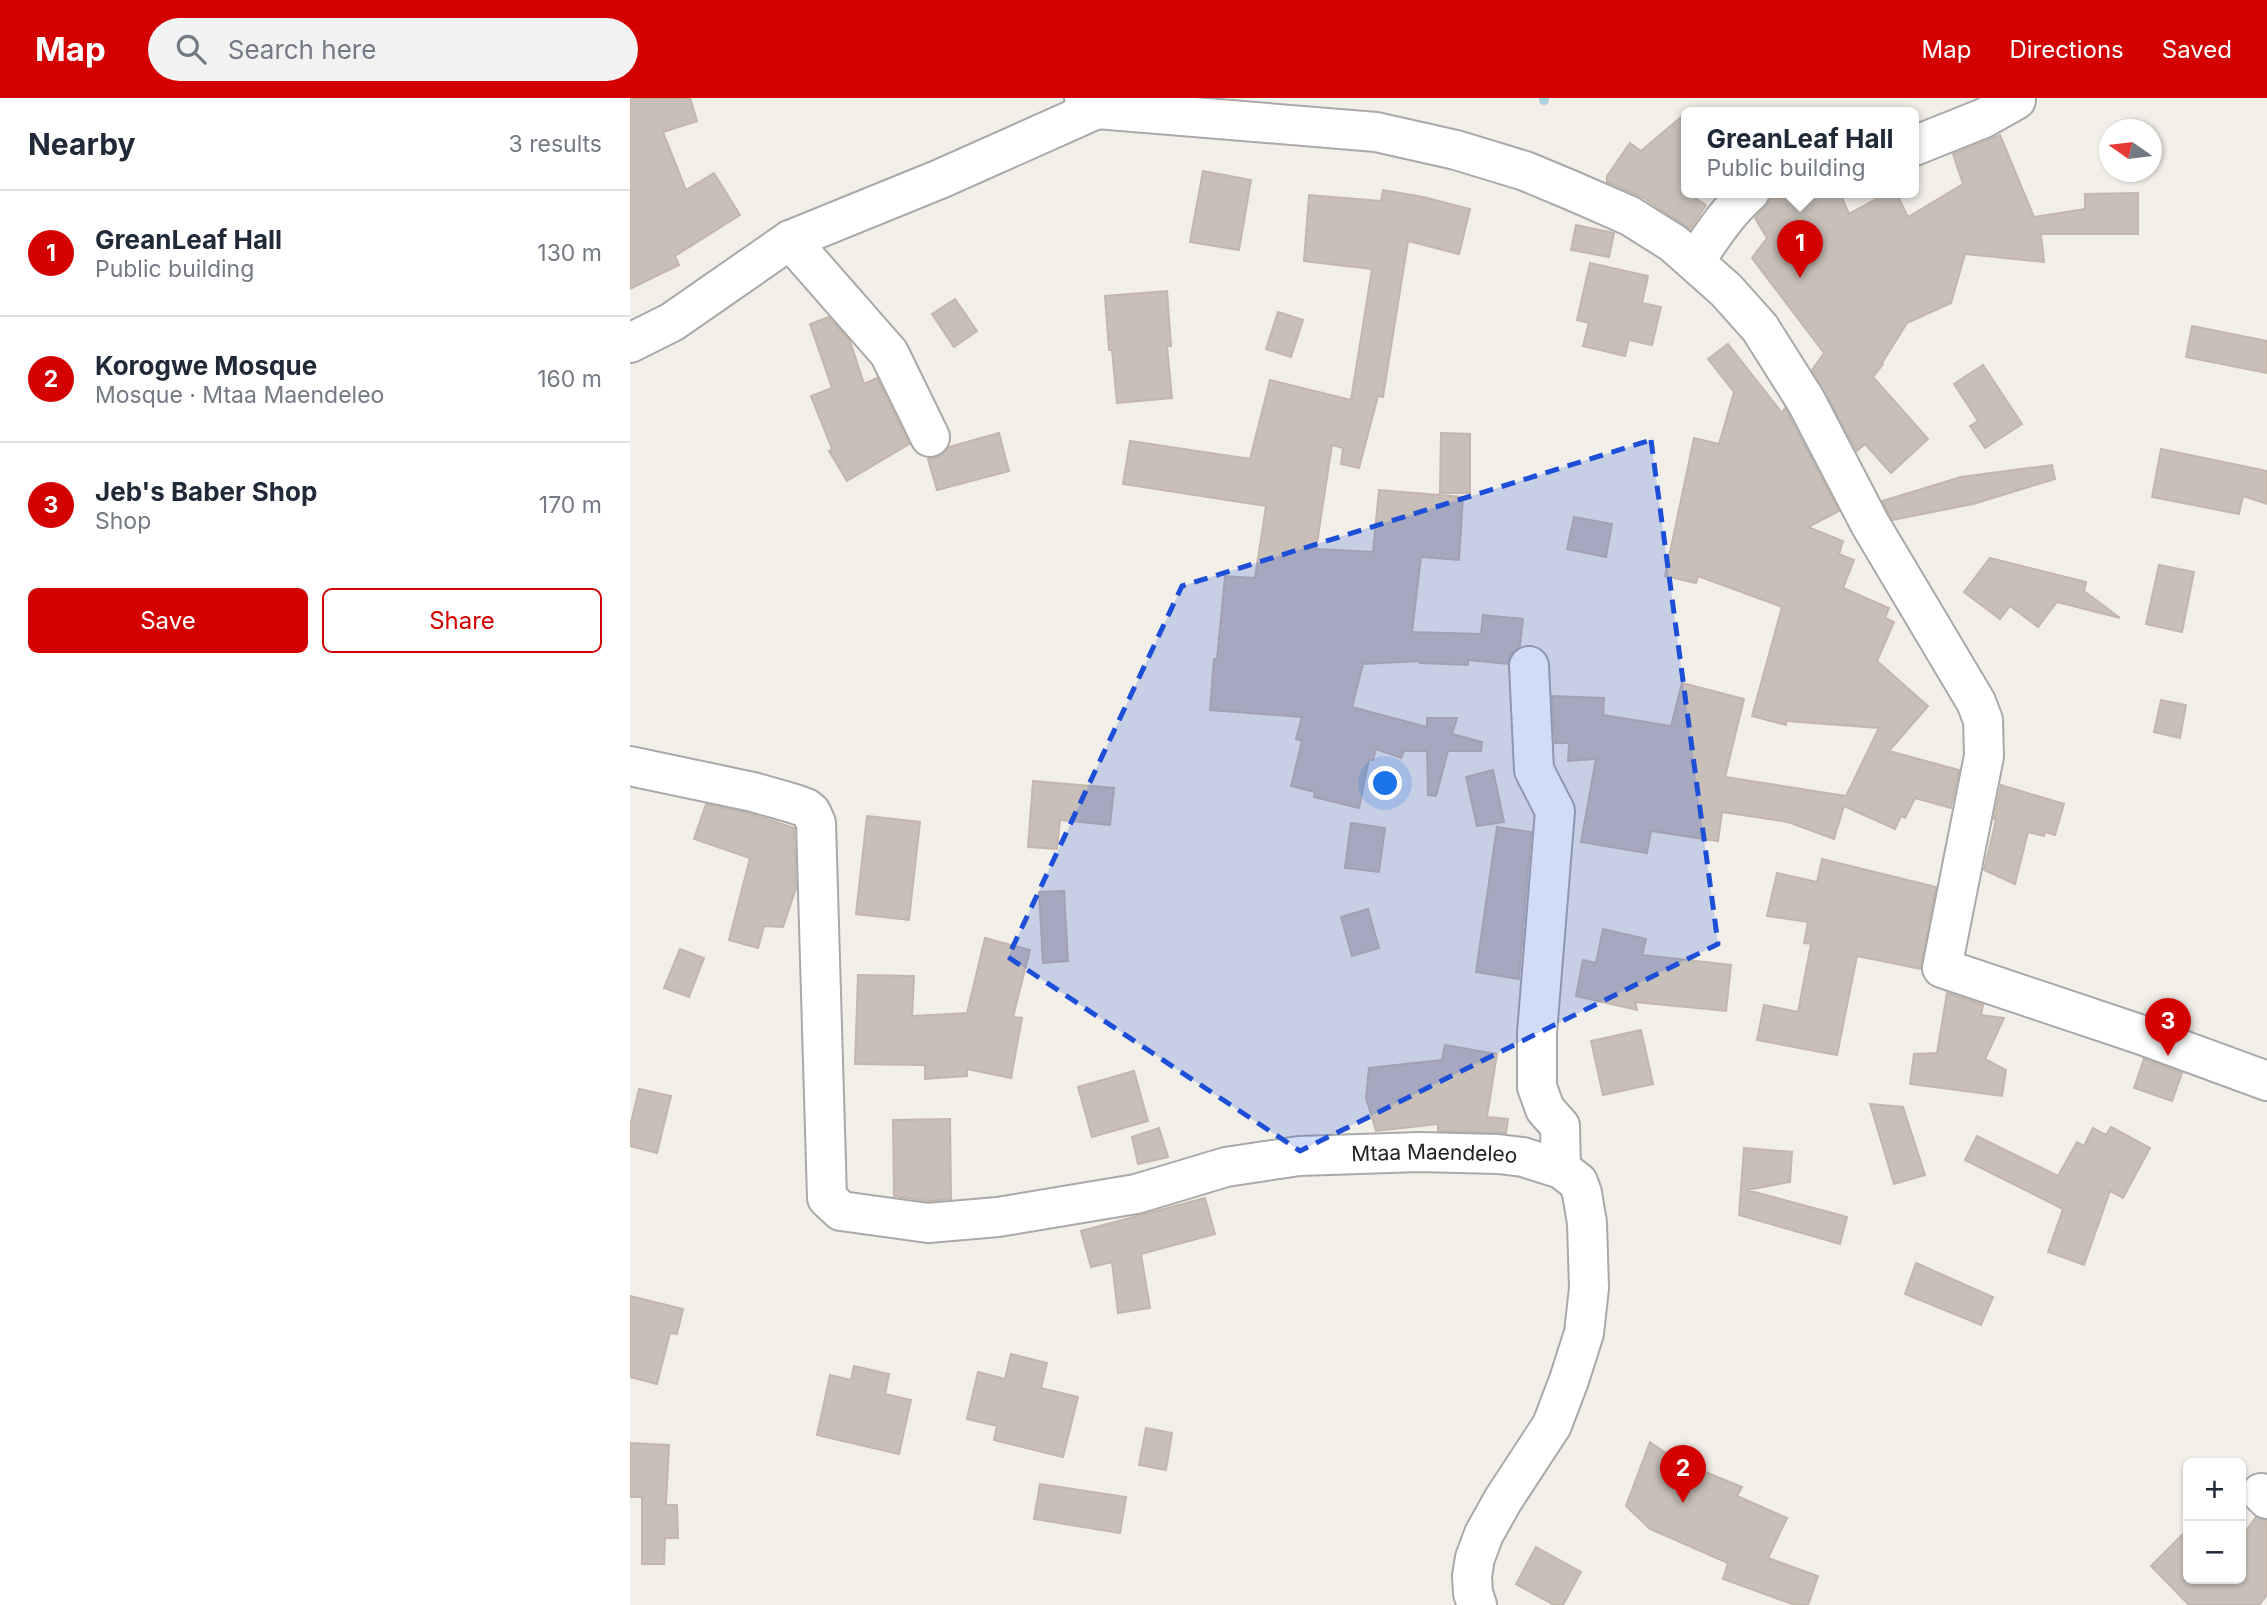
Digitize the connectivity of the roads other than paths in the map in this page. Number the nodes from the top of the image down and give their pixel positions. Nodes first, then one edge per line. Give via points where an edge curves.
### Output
1 (2016, 100) dead end
2 (1091, 103) edge
3 (1919, 144) edge
4 (1743, 198) edge
5 (790, 240) junction
6 (1695, 261) junction
7 (630, 343) edge
8 (930, 437) dead end
9 (1530, 666) dead end
10 (630, 766) edge
11 (2267, 1081) edge
12 (1561, 1169) junction
13 (1477, 1605) edge

1 - 3 street
2 - 5 street via 940,179
2 - 6 street via 1376,132 1456,150 1525,170 1630,216
4 - 6 street
5 - 7 street via 672,322
5 - 8 street via 889,353
6 - 11 street via 1760,328 1806,401 1870,524 1983,720 1984,755 1942,968
9 - 12 street via 1534,770 1555,811 1537,1033 1537,1087 1545,1109 1560,1126
10 - 12 street, Mtaa Maendeleo via 753,792 811,812 816,823 827,1198 841,1211 928,1223 998,1217 1136,1194 1226,1167 1299,1156 1498,1153
12 - 13 street via 1577,1182 1587,1223 1589,1288 1584,1333 1552,1424 1484,1534 1472,1576

